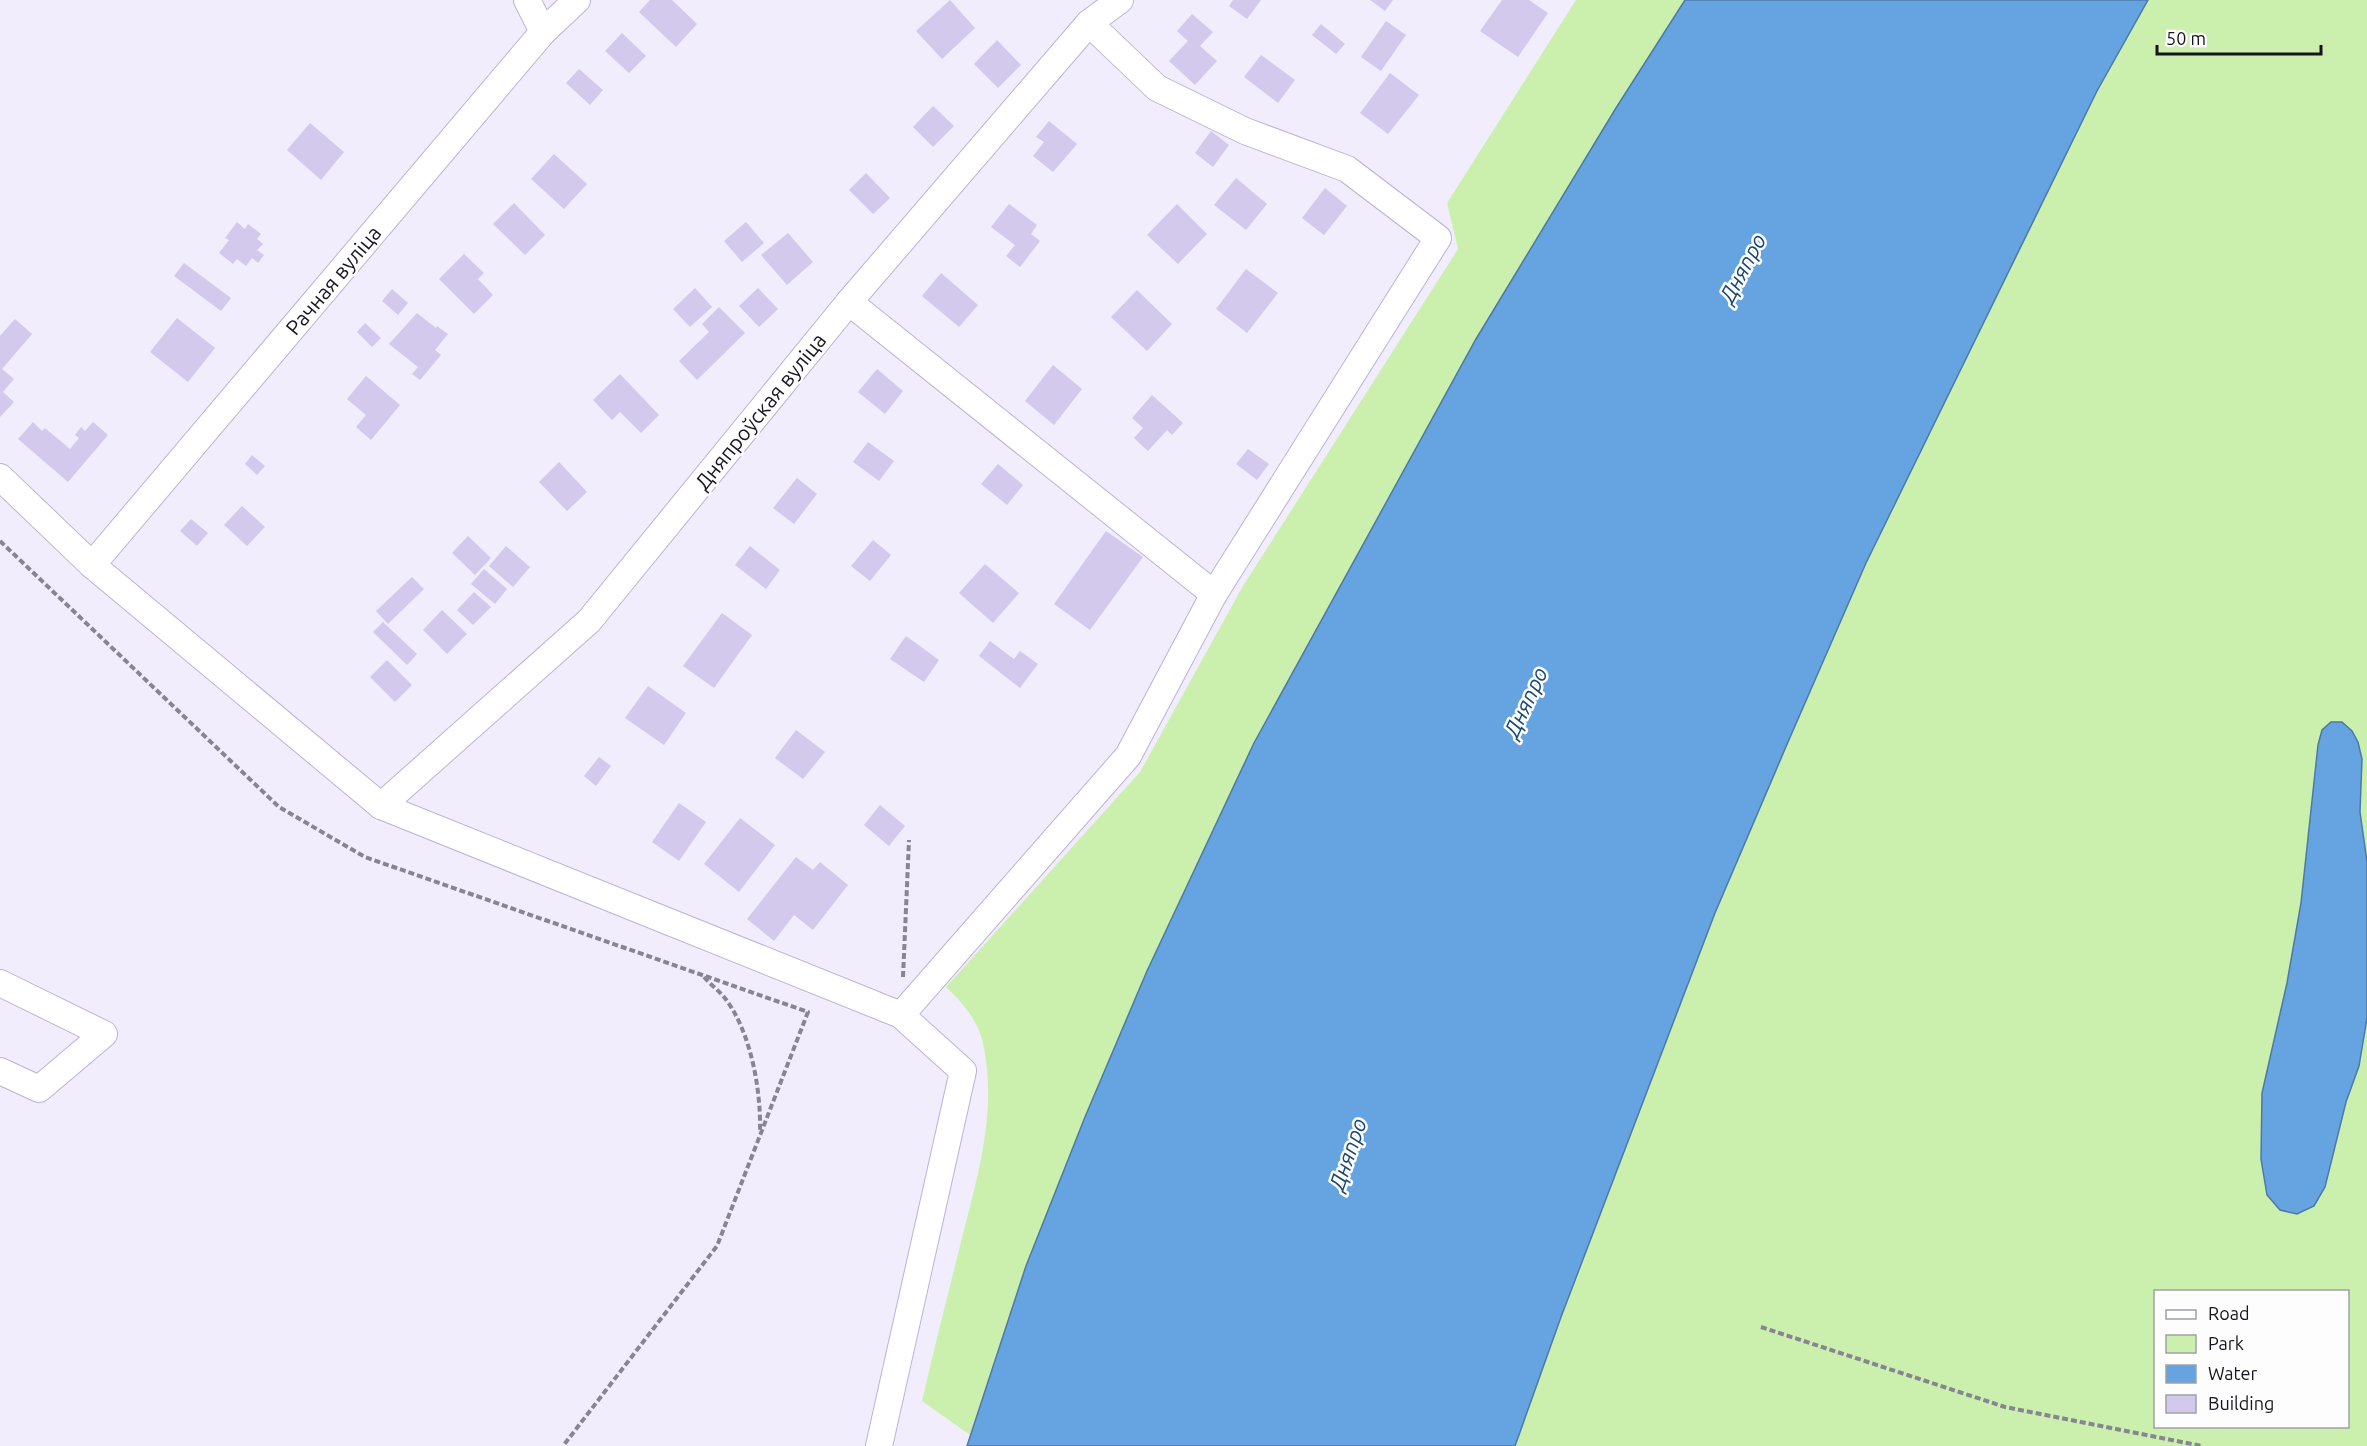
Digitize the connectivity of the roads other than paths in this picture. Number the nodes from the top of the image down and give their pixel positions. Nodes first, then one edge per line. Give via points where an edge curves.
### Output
1 (527, 0) edge
2 (577, 0) edge
3 (1120, 0) edge
4 (1089, 23) junction
5 (543, 32) junction
6 (849, 302) junction
7 (0, 477) edge
8 (92, 564) junction
9 (1214, 594) junction
10 (381, 806) junction
11 (0, 982) edge
12 (901, 1015) junction
13 (0, 1071) edge
14 (879, 1446) edge

1 - 5 street
2 - 5 street, Рачная вуліца
3 - 4 street, Дняпроўская вуліца
4 - 6 street, Дняпроўская вуліца
4 - 9 street via 1157,88 1245,131 1347,169 1438,238
5 - 8 street, Рачная вуліца
6 - 9 street
6 - 10 street, Дняпроўская вуліца via 589,621
7 - 8 street
8 - 10 street
9 - 12 street via 1128,756
10 - 12 street
11 - 13 street via 104,1034 39,1089
12 - 14 street via 963,1071

